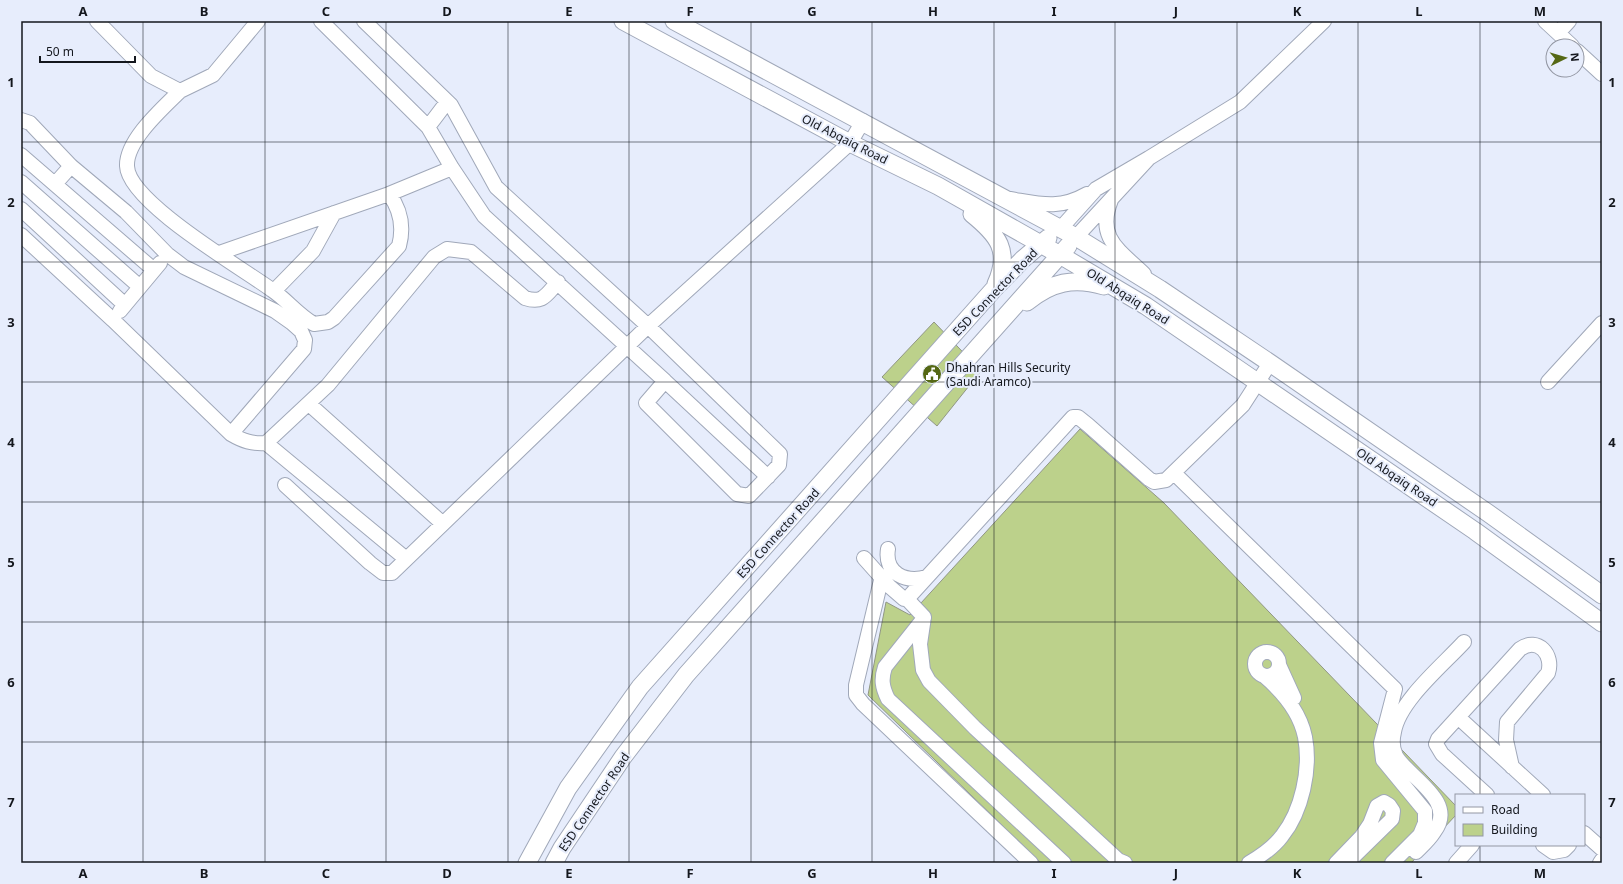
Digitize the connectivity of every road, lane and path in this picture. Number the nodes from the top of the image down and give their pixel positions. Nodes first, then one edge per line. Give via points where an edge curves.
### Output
1 (97, 21) edge
2 (258, 21) edge
3 (321, 21) edge
4 (364, 21) edge
5 (623, 21) edge
6 (674, 21) edge
7 (1324, 21) edge
8 (1545, 21) edge
9 (1569, 21) edge
10 (1558, 33) junction
11 (1563, 38) edge
12 (1585, 58) edge
13 (1602, 74) edge
14 (180, 91) junction
15 (447, 102) junction
16 (21, 120) edge
17 (863, 121) junction
18 (428, 127) junction
19 (850, 143) junction
20 (21, 155) edge
21 (1148, 158) junction
22 (71, 166) junction
23 (452, 168) junction
24 (21, 182) edge
25 (55, 184) junction
26 (938, 186) junction
27 (1096, 188) junction
28 (390, 194) junction
29 (1113, 196) junction
30 (1005, 198) junction
31 (40, 199) junction
32 (334, 213) junction
33 (23, 215) edge
34 (1061, 228) junction
35 (21, 235) edge
36 (1076, 236) junction
37 (1042, 244) junction
38 (219, 253) junction
39 (167, 254) junction
40 (1060, 254) junction
41 (154, 270) junction
42 (558, 282) junction
43 (140, 288) junction
44 (1160, 289) junction
45 (993, 290) junction
46 (274, 291) junction
47 (1125, 294) junction
48 (125, 305) junction
49 (113, 320) junction
50 (1602, 322) edge
51 (648, 326) junction
52 (995, 327) junction
53 (628, 346) junction
54 (1270, 363) junction
55 (665, 381) junction
56 (1258, 382) junction
57 (1548, 382) dead end
58 (309, 404) junction
59 (231, 434) junction
60 (266, 443) junction
61 (1174, 473) junction
62 (768, 477) junction
63 (285, 485) dead end
64 (811, 496) junction
65 (830, 513) junction
66 (442, 523) junction
67 (405, 558) junction
68 (927, 577) junction
69 (886, 581) junction
70 (1602, 595) edge
71 (907, 599) junction
72 (924, 617) junction
73 (1602, 623) edge
74 (914, 639) junction
75 (1464, 642) dead end
76 (1278, 666) junction
77 (1263, 676) junction
78 (1458, 717) junction
79 (1512, 767) junction
80 (1486, 794) edge
81 (1542, 794) edge
82 (1585, 834) edge
83 (1471, 846) edge
84 (1544, 846) edge
85 (1569, 846) edge
86 (1602, 849) edge
87 (1602, 860) edge
88 (527, 863) edge
89 (554, 863) edge
90 (1031, 863) edge
91 (1041, 863) edge
92 (1064, 863) edge
93 (1072, 863) edge
94 (1112, 863) edge
95 (1125, 863) edge
96 (1249, 863) edge
97 (1262, 863) edge
98 (1336, 863) edge
99 (1347, 863) edge
100 (1392, 863) edge
101 (1406, 863) edge
102 (1456, 863) edge
103 (1600, 863) edge

1 - 14 street via 151,76
2 - 14 street via 213,75
3 - 18 street
4 - 15 street
5 - 19 main road, Old Abqaiq Road
6 - 17 main road, Old Abqaiq Road
7 - 21 street via 1240,102
8 - 10 street
9 - 10 street
10 - 11 street
12 - 13 street
14 - 38 street via 139,136 128,155 127,167 143,195 182,228
15 - 18 street
15 - 51 street via 496,187
16 - 22 street via 30,124
17 - 19 street
17 - 30 main road, Old Abqaiq Road
18 - 23 street
19 - 26 main road, Old Abqaiq Road
19 - 51 street
20 - 25 street
21 - 27 street
21 - 29 street
22 - 25 street
22 - 39 street via 126,212
23 - 28 street
23 - 42 street via 484,216
24 - 31 street
25 - 41 street
26 - 37 main road, Old Abqaiq Road
26 - 45 main road via 996,236 1003,258 1002,271
27 - 30 street via 1074,201 1054,205
27 - 34 street
28 - 32 street
28 - 46 street via 400,214 402,235 399,246 334,318 328,322 314,324
29 - 36 street
29 - 44 street via 1106,217 1107,234 1112,244
30 - 34 main road, Old Abqaiq Road
31 - 33 street
31 - 43 street
32 - 38 street
32 - 46 street via 313,250
33 - 48 street
34 - 36 main road, Old Abqaiq Road
34 - 37 main road, ESD Connector Road
35 - 49 street
36 - 40 main road, ESD Connector Road
36 - 44 main road, Old Abqaiq Road
37 - 40 main road, Old Abqaiq Road
37 - 45 main road, ESD Connector Road via 1023,259
38 - 46 street
39 - 41 street
39 - 59 street via 190,270 275,311 301,332 305,340 304,349
40 - 47 main road, Old Abqaiq Road
40 - 52 main road, ESD Connector Road
41 - 43 street
42 - 53 street
42 - 58 street via 542,300 534,301 525,298 472,252 447,250 434,257 328,385
43 - 48 street
44 - 54 main road, Old Abqaiq Road
45 - 64 main road, ESD Connector Road
47 - 52 main road via 1088,282 1059,284 1040,291
47 - 56 main road, Old Abqaiq Road
48 - 49 street
49 - 59 street
50 - 57 street
51 - 53 street
51 - 62 street via 780,454 779,464
52 - 65 main road, ESD Connector Road
53 - 55 street
53 - 66 street
54 - 56 street
54 - 70 main road, Old Abqaiq Road
55 - 62 street
55 - 62 street via 646,403 737,494 749,496
56 - 61 street via 1243,405
56 - 73 main road, Old Abqaiq Road via 1475,531
58 - 60 street
58 - 66 street
59 - 60 street via 244,441
60 - 67 street
61 - 68 street via 1166,480 1154,482 1078,417 1073,417
61 - 100 street via 1395,689 1381,744 1383,760 1425,811 1425,823 1420,835
63 - 67 street via 383,573 392,573
64 - 65 main road
64 - 88 main road, ESD Connector Road via 640,687 568,788
65 - 89 main road, ESD Connector Road via 686,675 623,757
66 - 67 street
68 - 69 street via 901,578 888,561 888,549 879,556 864,558
68 - 71 street
69 - 71 street
69 - 90 street via 856,686 856,695
69 - 91 street via 860,686 861,694
71 - 72 street
72 - 74 street
72 - 92 street via 885,667 882,677 883,688 888,698
72 - 95 street via 920,644 923,670 929,681 980,733 1118,860
74 - 93 street via 889,676 890,688 895,696
74 - 94 street via 917,675 924,686 1047,806
75 - 101 street via 1409,700 1394,730 1392,745 1396,756 1440,806 1440,819 1435,832
76 - 77 street via 1277,672
76 - 77 street via 1275,655 1265,652 1260,654 1255,668
76 - 97 street via 1308,724 1313,752 1313,779 1300,820 1279,850
77 - 96 street via 1279,688 1298,718 1305,737 1307,770 1299,804 1282,836 1264,854
78 - 79 street
78 - 79 street via 1520,648 1526,644 1534,644 1542,649 1550,658 1551,666 1548,673 1508,722 1506,740
78 - 80 street via 1438,738 1437,748
79 - 81 street
82 - 86 street
83 - 102 street
84 - 85 street via 1553,852 1564,850
87 - 103 street
98 - 99 street via 1362,836 1377,806 1384,802 1389,805 1394,811 1392,819

